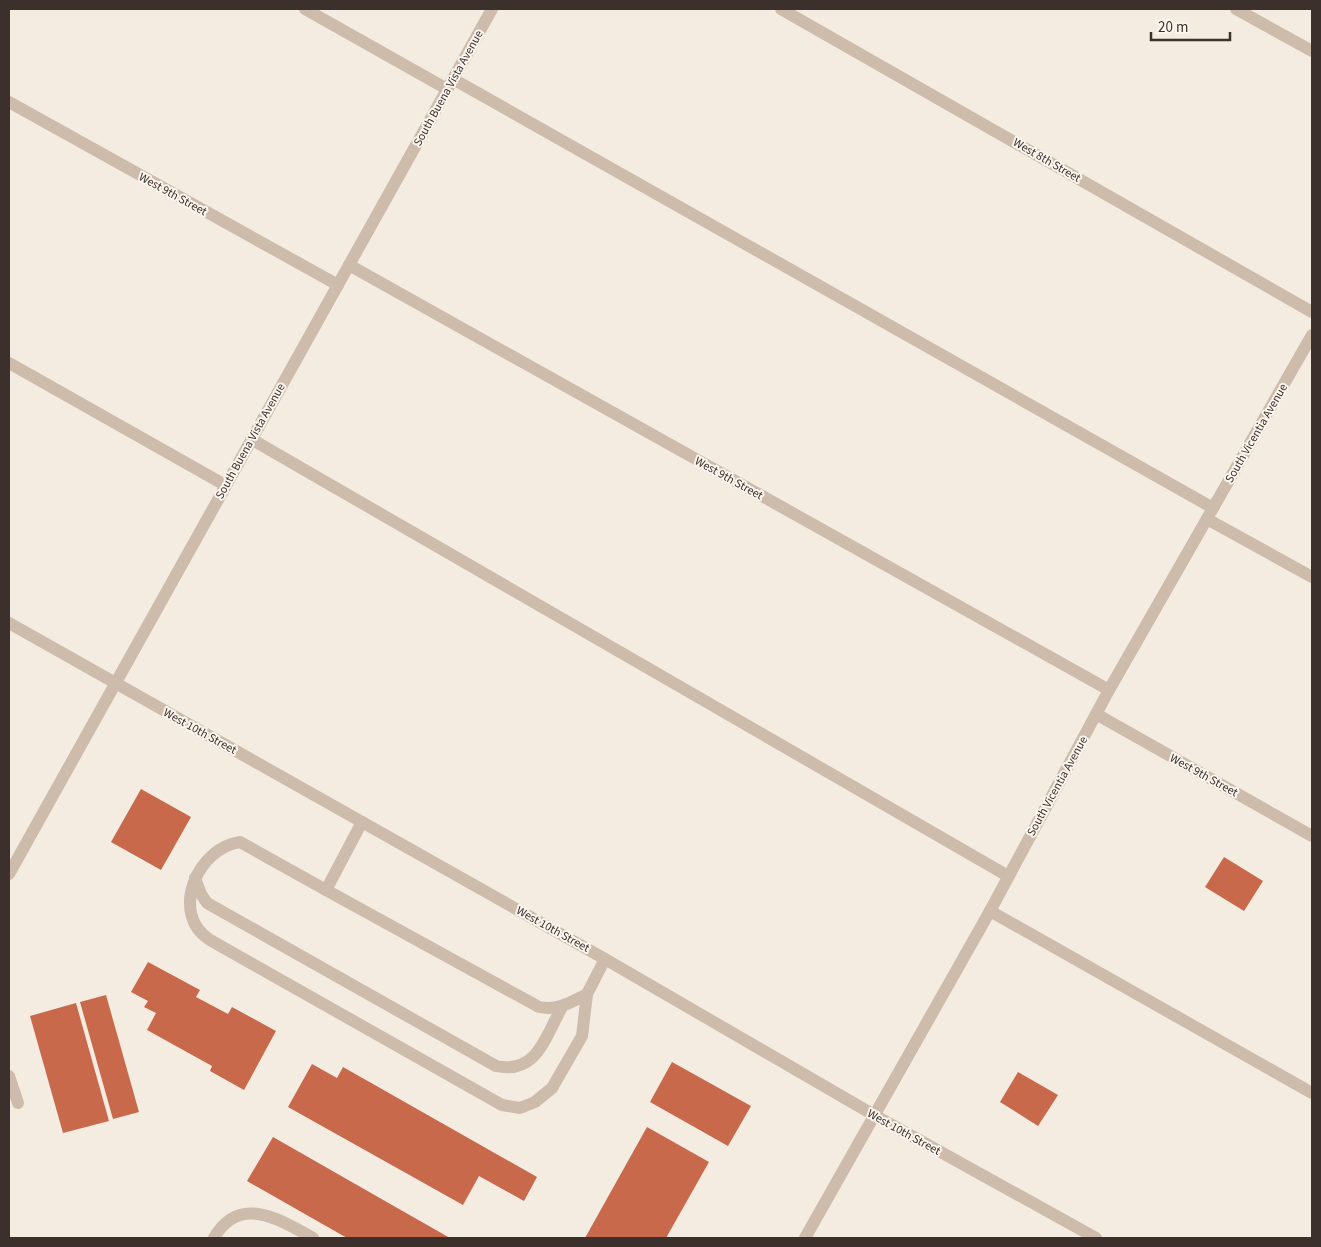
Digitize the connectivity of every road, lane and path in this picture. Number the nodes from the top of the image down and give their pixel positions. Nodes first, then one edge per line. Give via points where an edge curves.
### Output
1 (305, 9) edge
2 (492, 9) edge
3 (781, 9) edge
4 (1236, 9) edge
5 (1312, 51) edge
6 (450, 84) junction
7 (9, 102) edge
8 (349, 265) junction
9 (338, 285) junction
10 (1312, 312) edge
11 (1312, 335) edge
12 (9, 363) edge
13 (251, 439) junction
14 (225, 486) junction
15 (1210, 513) junction
16 (1312, 576) edge
17 (9, 623) edge
18 (115, 682) junction
19 (1109, 690) junction
20 (1096, 714) junction
21 (362, 822) junction
22 (1312, 836) edge
23 (9, 874) edge
24 (1008, 876) junction
25 (195, 878) junction
26 (326, 890) junction
27 (990, 910) junction
28 (605, 959) junction
29 (587, 994) junction
30 (562, 1007) junction
31 (9, 1076) edge
32 (1312, 1093) edge
33 (18, 1104) dead end
34 (874, 1115) junction
35 (214, 1238) edge
36 (313, 1238) edge
37 (805, 1238) edge
38 (1096, 1238) edge

1 - 6 street
2 - 6 street, South Buena Vista Avenue
3 - 10 street, West 8th Street
4 - 5 street
6 - 8 street, South Buena Vista Avenue
6 - 15 street
7 - 9 street, West 9th Street
8 - 9 street, South Buena Vista Avenue
8 - 19 street, West 9th Street
9 - 13 street, South Buena Vista Avenue
11 - 15 street, South Vicentia Avenue
12 - 14 street
13 - 14 street, South Buena Vista Avenue
13 - 24 street
14 - 18 street, South Buena Vista Avenue
15 - 16 street
15 - 19 street, South Vicentia Avenue
17 - 18 street, West 10th Street
18 - 21 street, West 10th Street
18 - 23 street, South Buena Vista Avenue
19 - 20 street, South Vicentia Avenue
20 - 22 street, West 9th Street
20 - 24 street, South Vicentia Avenue
21 - 26 street
21 - 28 street, West 10th Street
24 - 27 street, South Vicentia Avenue
25 - 26 street via 212,853 240,842
25 - 29 street via 190,910 192,923 200,934 502,1105 520,1108 535,1102 552,1088 582,1036
25 - 30 street via 207,903 496,1066 515,1068 532,1060
26 - 30 street via 532,1004 548,1009
27 - 32 street
27 - 34 street, South Vicentia Avenue
28 - 29 street
28 - 34 street, West 10th Street
29 - 30 street
31 - 33 street
34 - 37 street, South Vicentia Avenue
34 - 38 street, West 10th Street
35 - 36 street via 222,1225 247,1212 277,1218

